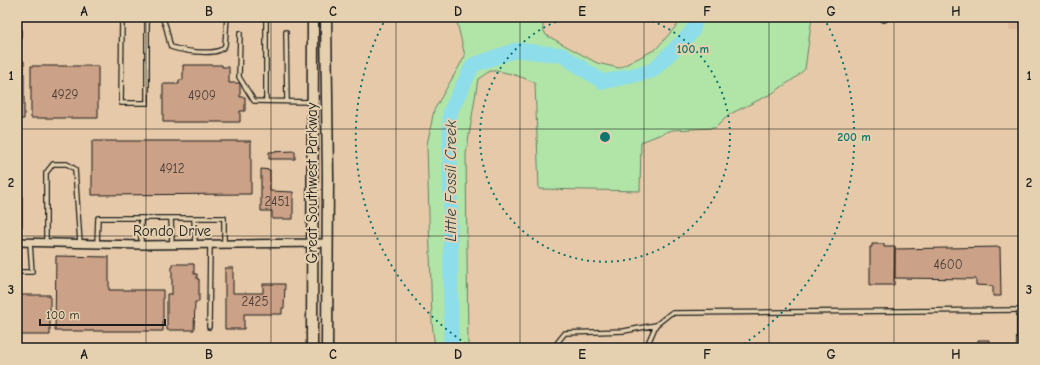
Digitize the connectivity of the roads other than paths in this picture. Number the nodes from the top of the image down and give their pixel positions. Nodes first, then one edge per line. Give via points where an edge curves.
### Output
1 (122, 17) edge
2 (147, 17) edge
3 (161, 17) edge
4 (228, 17) edge
5 (266, 17) edge
6 (313, 17) edge
7 (326, 17) edge
8 (19, 29) dead end
9 (286, 32) dead end
10 (240, 33) dead end
11 (17, 49) edge
12 (266, 101) junction
13 (287, 101) junction
14 (312, 102) junction
15 (141, 218) junction
16 (170, 218) junction
17 (194, 218) junction
18 (17, 242) edge
19 (30, 242) junction
20 (46, 243) junction
21 (312, 243) junction
22 (327, 243) junction
23 (80, 244) junction
24 (97, 244) junction
25 (172, 244) junction
26 (195, 244) junction
27 (210, 244) junction
28 (224, 244) junction
29 (141, 245) junction
30 (17, 272) edge
31 (1021, 310) edge
32 (656, 325) junction
33 (209, 327) dead end
34 (312, 348) edge
35 (327, 348) edge
36 (557, 348) edge
37 (646, 348) edge
38 (1019, 348) edge

1 - 2 lane via 121,103 147,103
3 - 4 lane via 165,21 171,47 182,51 209,52 221,50 225,45
5 - 12 lane
6 - 14 street, Great Southwest Parkway
7 - 22 street, Great Southwest Parkway
8 - 11 lane
9 - 13 lane
10 - 12 lane via 239,77 254,101
12 - 13 lane
13 - 14 lane
14 - 21 street, Great Southwest Parkway
15 - 16 lane
15 - 24 lane via 98,218
15 - 29 lane
16 - 17 lane
16 - 25 lane
17 - 26 lane
17 - 28 lane via 224,218
18 - 19 street, Rondo Drive
19 - 20 street, Rondo Drive
19 - 30 lane via 32,272
20 - 23 street, Rondo Drive
20 - 23 lane via 46,173 53,164 67,164 75,169
21 - 22 street, Rondo Drive
21 - 28 street, Rondo Drive
21 - 34 street, Great Southwest Parkway
22 - 35 street, Great Southwest Parkway
23 - 24 street, Rondo Drive
24 - 29 street, Rondo Drive
25 - 26 street, Rondo Drive
25 - 29 street, Rondo Drive
26 - 27 street, Rondo Drive
27 - 28 street, Rondo Drive
27 - 33 lane
31 - 32 lane via 671,313
31 - 38 lane
32 - 36 lane via 624,331 565,333 557,343
32 - 37 lane

